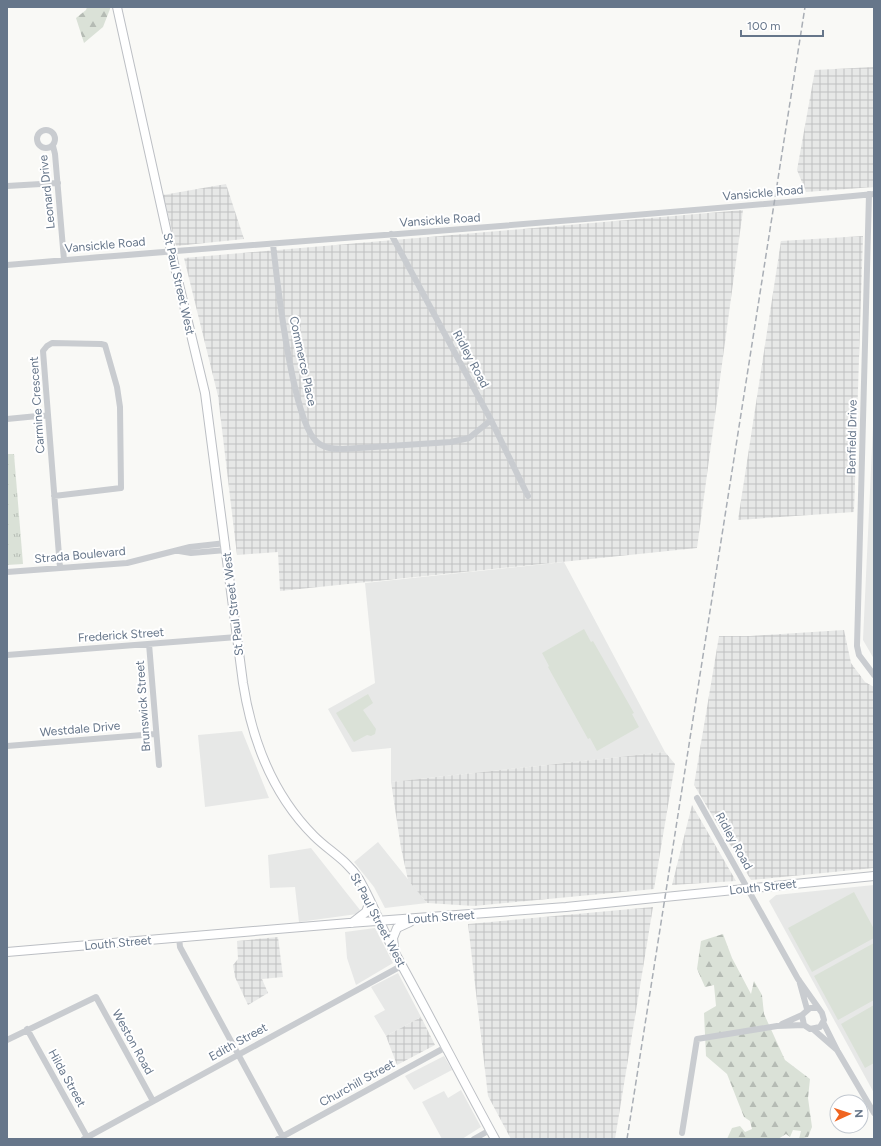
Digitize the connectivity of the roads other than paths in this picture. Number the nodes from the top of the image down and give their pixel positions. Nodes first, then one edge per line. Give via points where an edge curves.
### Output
1 (116, 7) edge
2 (53, 146) dead end
3 (58, 182) junction
4 (7, 186) edge
5 (871, 194) edge
6 (391, 234) junction
7 (273, 244) junction
8 (171, 250) junction
9 (64, 260) junction
10 (7, 265) edge
11 (48, 415) junction
12 (7, 419) edge
13 (491, 420) junction
14 (54, 496) junction
15 (528, 496) dead end
16 (226, 547) junction
17 (60, 568) junction
18 (7, 572) edge
19 (237, 638) junction
20 (149, 644) junction
21 (7, 655) edge
22 (874, 675) edge
23 (155, 734) junction
24 (7, 746) edge
25 (159, 766) dead end
26 (697, 798) dead end
27 (874, 876) edge
28 (748, 889) junction
29 (370, 901) junction
30 (424, 918) junction
31 (380, 921) junction
32 (352, 923) junction
33 (179, 937) junction
34 (7, 952) edge
35 (394, 952) junction
36 (403, 965) junction
37 (798, 979) junction
38 (817, 1008) junction
39 (807, 1009) junction
40 (802, 1015) junction
41 (823, 1022) junction
42 (804, 1025) junction
43 (777, 1026) junction
44 (27, 1030) junction
45 (814, 1030) junction
46 (7, 1040) edge
47 (446, 1047) junction
48 (836, 1050) junction
49 (237, 1054) junction
50 (153, 1101) junction
51 (874, 1113) edge
52 (490, 1130) junction
53 (682, 1133) dead end
54 (85, 1138) edge
55 (281, 1138) edge
56 (474, 1139) edge
57 (495, 1139) edge

1 - 8 main road, St Paul Street West
2 - 3 street, Leonard Drive
3 - 4 street
3 - 9 street, Leonard Drive
5 - 6 street, Vansickle Road
5 - 22 street, Benfield Drive via 857,646 859,655
6 - 7 street, Vansickle Road
6 - 13 street, Ridley Road
7 - 8 street, Vansickle Road
7 - 13 street, Commerce Place via 278,291 296,391 308,428 323,446 343,449 451,442 469,438
8 - 9 street, Vansickle Road
8 - 16 main road, St Paul Street West via 205,393
9 - 10 street, Vansickle Road
11 - 12 street
11 - 14 street, Carmine Crescent
11 - 14 street, Carmine Crescent via 43,356 46,346 52,343 105,345 120,407 121,488
13 - 15 street, Ridley Road
14 - 17 street, Carmine Crescent
16 - 17 street, Strada Boulevard via 190,546 128,563
16 - 19 main road, St Paul Street West
17 - 18 street, Strada Boulevard
19 - 20 street, Frederick Street
19 - 29 main road, St Paul Street West via 248,712 256,743 275,787 314,837 348,864
20 - 21 street, Frederick Street
20 - 23 street, Brunswick Street
23 - 24 street, Westdale Drive
23 - 25 street, Brunswick Street
26 - 28 street, Ridley Road
27 - 28 main road, Louth Street
28 - 30 main road, Louth Street
28 - 37 street, Ridley Road
29 - 31 main road, St Paul Street West
29 - 32 main road via 366,912
30 - 31 main road, Louth Street
30 - 35 main road via 397,928 393,938
31 - 32 main road, Louth Street
31 - 35 main road, St Paul Street West
32 - 33 main road, Louth Street
33 - 34 main road, Louth Street
33 - 49 street via 180,947
35 - 36 main road, St Paul Street West
36 - 47 main road, St Paul Street West
36 - 49 street, Edith Street
37 - 38 street, Ridley Road
37 - 39 street, Ridley Road
38 - 39 street
38 - 41 street via 823,1016
39 - 40 street
40 - 42 street
40 - 43 street
41 - 45 street
41 - 48 street
42 - 43 street
42 - 45 street
43 - 53 street via 697,1039
44 - 46 street
44 - 50 street, Weston Road via 96,997
44 - 54 street, Hilda Street
45 - 48 street
47 - 52 main road, St Paul Street West
47 - 55 street, Churchill Street
48 - 51 street
49 - 50 street, Edith Street
49 - 55 street
50 - 54 street, Edith Street
52 - 56 street
52 - 57 main road, St Paul Street West

